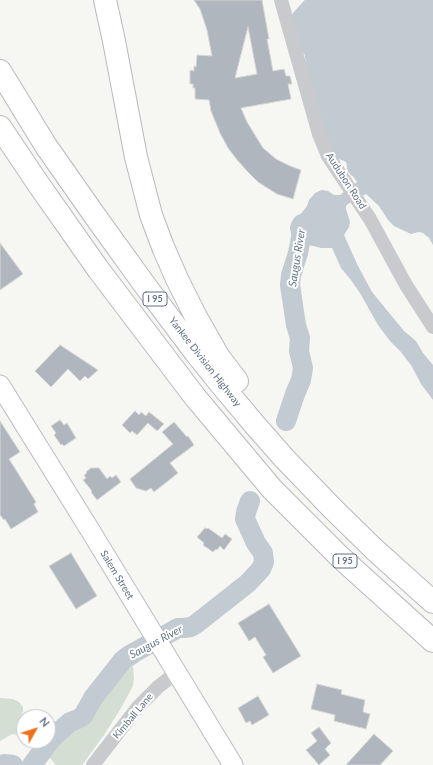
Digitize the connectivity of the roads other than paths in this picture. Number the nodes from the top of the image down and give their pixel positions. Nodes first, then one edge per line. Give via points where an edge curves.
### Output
1 (105, 0) edge
2 (281, 0) edge
3 (0, 71) edge
4 (0, 127) edge
5 (0, 147) edge
6 (98, 269) junction
7 (433, 327) edge
8 (0, 385) edge
9 (332, 508) junction
10 (433, 602) edge
11 (433, 641) edge
12 (177, 672) junction
13 (93, 765) edge
14 (233, 765) edge

1 - 9 highway via 143,186 151,215 177,279 218,356
2 - 7 street, Audubon Road via 319,134 328,156 370,219 406,285
3 - 9 highway, Yankee Division Highway / I 95 via 74,187 190,346 255,425
4 - 6 highway, I 95
5 - 6 highway
6 - 11 highway, I 95 via 195,397 272,489 340,557
8 - 12 main road, Salem Street
9 - 10 highway, Yankee Division Highway / I 95
12 - 13 street, Kimball Lane via 138,707
12 - 14 main road, Salem Street

